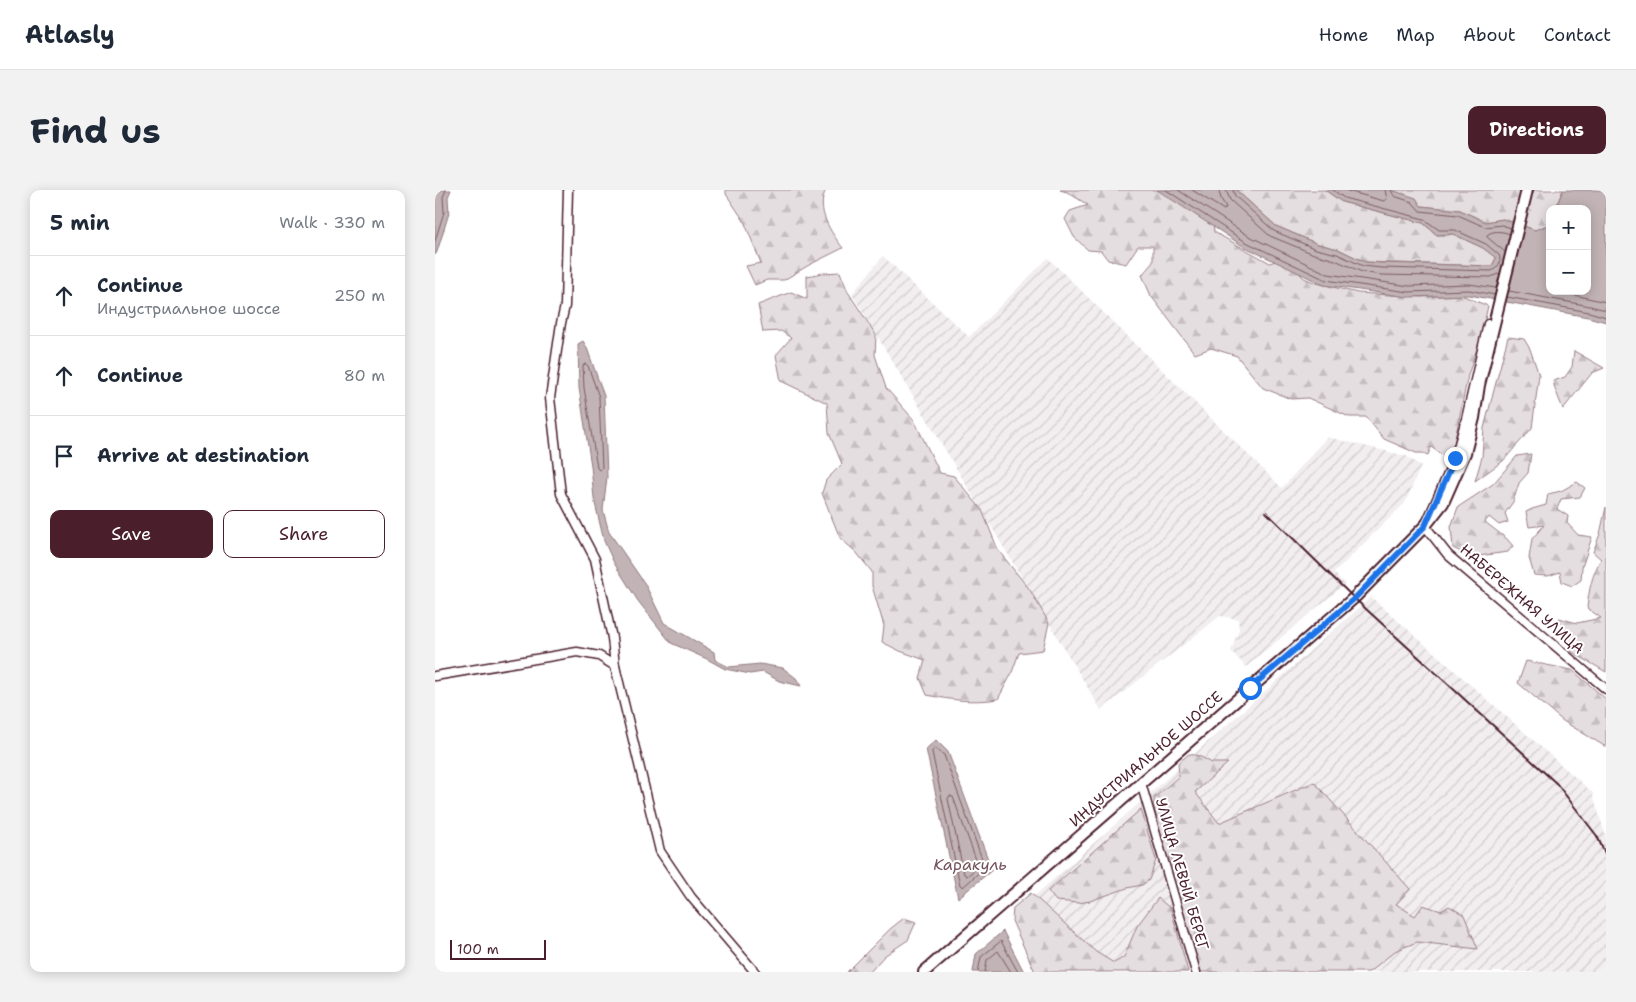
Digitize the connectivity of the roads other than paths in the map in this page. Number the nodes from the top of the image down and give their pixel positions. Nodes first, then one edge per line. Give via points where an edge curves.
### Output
1 (568, 190) edge
2 (1527, 190) edge
3 (1488, 324) dead end
4 (1425, 526) junction
5 (615, 666) junction
6 (435, 676) edge
7 (1606, 689) edge
8 (1141, 783) junction
9 (755, 972) edge
10 (924, 972) edge
11 (1196, 972) edge

1 - 5 street via 565,306 550,398 561,494 595,560
2 - 4 main road, ИНДУСТРИАЛЬНОЕ ШОССЕ via 1465,453 1443,503
3 - 4 street via 1455,458
4 - 7 street, НАБЕРЕЖНАЯ УЛИЦА via 1449,555
4 - 8 main road, ИНДУСТРИАЛЬНОЕ ШОССЕ via 1355,598
5 - 6 street via 599,656 577,652
5 - 9 street via 660,851 691,896
8 - 10 main road, ИНДУСТРИАЛЬНОЕ ШОССЕ
8 - 11 street, УЛИЦА ЛЕВЫЙ БЕРЕГ

